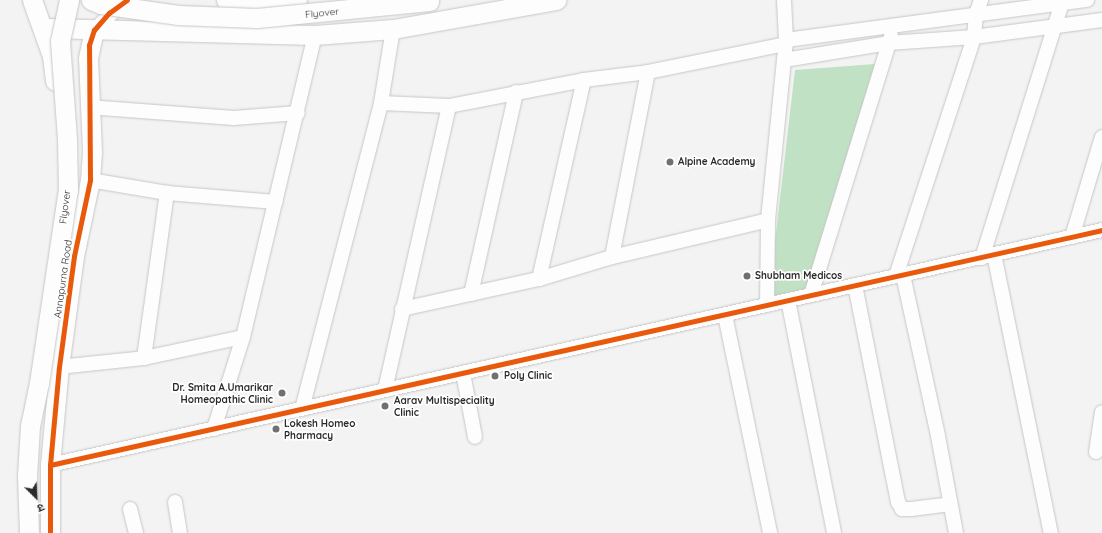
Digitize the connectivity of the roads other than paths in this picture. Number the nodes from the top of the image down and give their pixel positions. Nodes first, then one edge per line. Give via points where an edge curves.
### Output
1 (32, 0) edge
2 (69, 0) edge
3 (91, 0) edge
4 (127, 0) edge
5 (226, 0) edge
6 (296, 0) edge
7 (432, 0) edge
8 (556, 0) edge
9 (784, 0) edge
10 (981, 0) edge
11 (1087, 0) edge
12 (1063, 1) edge
13 (976, 14) junction
14 (1102, 20) edge
15 (1057, 25) junction
16 (894, 26) junction
17 (42, 28) junction
18 (393, 29) junction
19 (94, 30) junction
20 (315, 35) junction
21 (974, 37) junction
22 (786, 42) junction
23 (889, 43) junction
24 (784, 60) junction
25 (648, 72) junction
26 (584, 80) junction
27 (516, 92) junction
28 (381, 103) junction
29 (449, 106) junction
30 (88, 107) junction
31 (298, 113) junction
32 (1102, 137) edge
33 (90, 180) junction
34 (167, 193) junction
35 (276, 202) junction
36 (768, 220) junction
37 (1102, 230) edge
38 (1072, 237) junction
39 (988, 256) junction
40 (612, 257) junction
41 (900, 275) junction
42 (539, 279) junction
43 (855, 286) junction
44 (471, 294) junction
45 (811, 295) junction
46 (788, 300) junction
47 (767, 305) junction
48 (402, 309) junction
49 (725, 315) junction
50 (243, 337) junction
51 (144, 358) junction
52 (59, 367) junction
53 (463, 373) junction
54 (385, 390) junction
55 (302, 409) junction
56 (1102, 412) edge
57 (214, 429) junction
58 (475, 437) dead end
59 (1096, 452) dead end
60 (50, 465) junction
61 (175, 502) dead end
62 (949, 504) junction
63 (130, 508) dead end
64 (22, 533) edge
65 (29, 533) edge
66 (50, 533) edge
67 (136, 533) edge
68 (180, 533) edge
69 (770, 533) edge
70 (834, 533) edge
71 (956, 533) edge
72 (1051, 533) edge

1 - 17 street
2 - 65 street, Flyover, bridge via 60,41 68,190 39,384 30,426 27,476
3 - 7 street, Flyover, bridge via 101,4 178,15 257,18
4 - 19 street via 109,13
5 - 6 street, Flyover
8 - 18 street
9 - 22 street
10 - 13 street
11 - 12 street
12 - 13 street
12 - 15 street
13 - 16 street
13 - 21 street
14 - 15 street
15 - 21 street
15 - 39 street
16 - 22 street
16 - 23 street
17 - 19 street
17 - 64 street via 52,56 61,116 62,177 27,402 21,468
18 - 20 street
18 - 28 street
19 - 20 street
19 - 30 street, Annapurna Road via 88,58
20 - 31 street
21 - 23 street
21 - 41 street
22 - 24 street
22 - 25 street
23 - 24 street
23 - 45 street
24 - 36 street
25 - 26 street
25 - 40 street
26 - 27 street
26 - 42 street
27 - 29 street
27 - 44 street
28 - 29 street
28 - 55 street
29 - 48 street
30 - 31 street via 234,118
30 - 33 street, Annapurna Road via 92,152
31 - 35 street
32 - 38 street
33 - 34 street
33 - 52 street, Annapurna Road via 74,256
34 - 35 street
34 - 51 street
35 - 50 street
36 - 40 street
36 - 47 street
37 - 38 street
38 - 39 street
39 - 41 street
39 - 72 street
40 - 42 street
41 - 43 street
41 - 62 street via 938,436
42 - 44 street
43 - 45 street
43 - 62 street via 898,502 902,509 911,510
44 - 48 street
45 - 46 street
46 - 47 street
46 - 70 street
47 - 49 street
48 - 54 street
49 - 53 street
49 - 69 street
50 - 51 street
50 - 57 street
51 - 52 street
52 - 60 street, Annapurna Road
53 - 54 street
53 - 58 street
54 - 55 street
55 - 57 street
56 - 59 street
57 - 60 street
60 - 66 street, Annapurna Road
61 - 68 street
62 - 71 street
63 - 67 street

